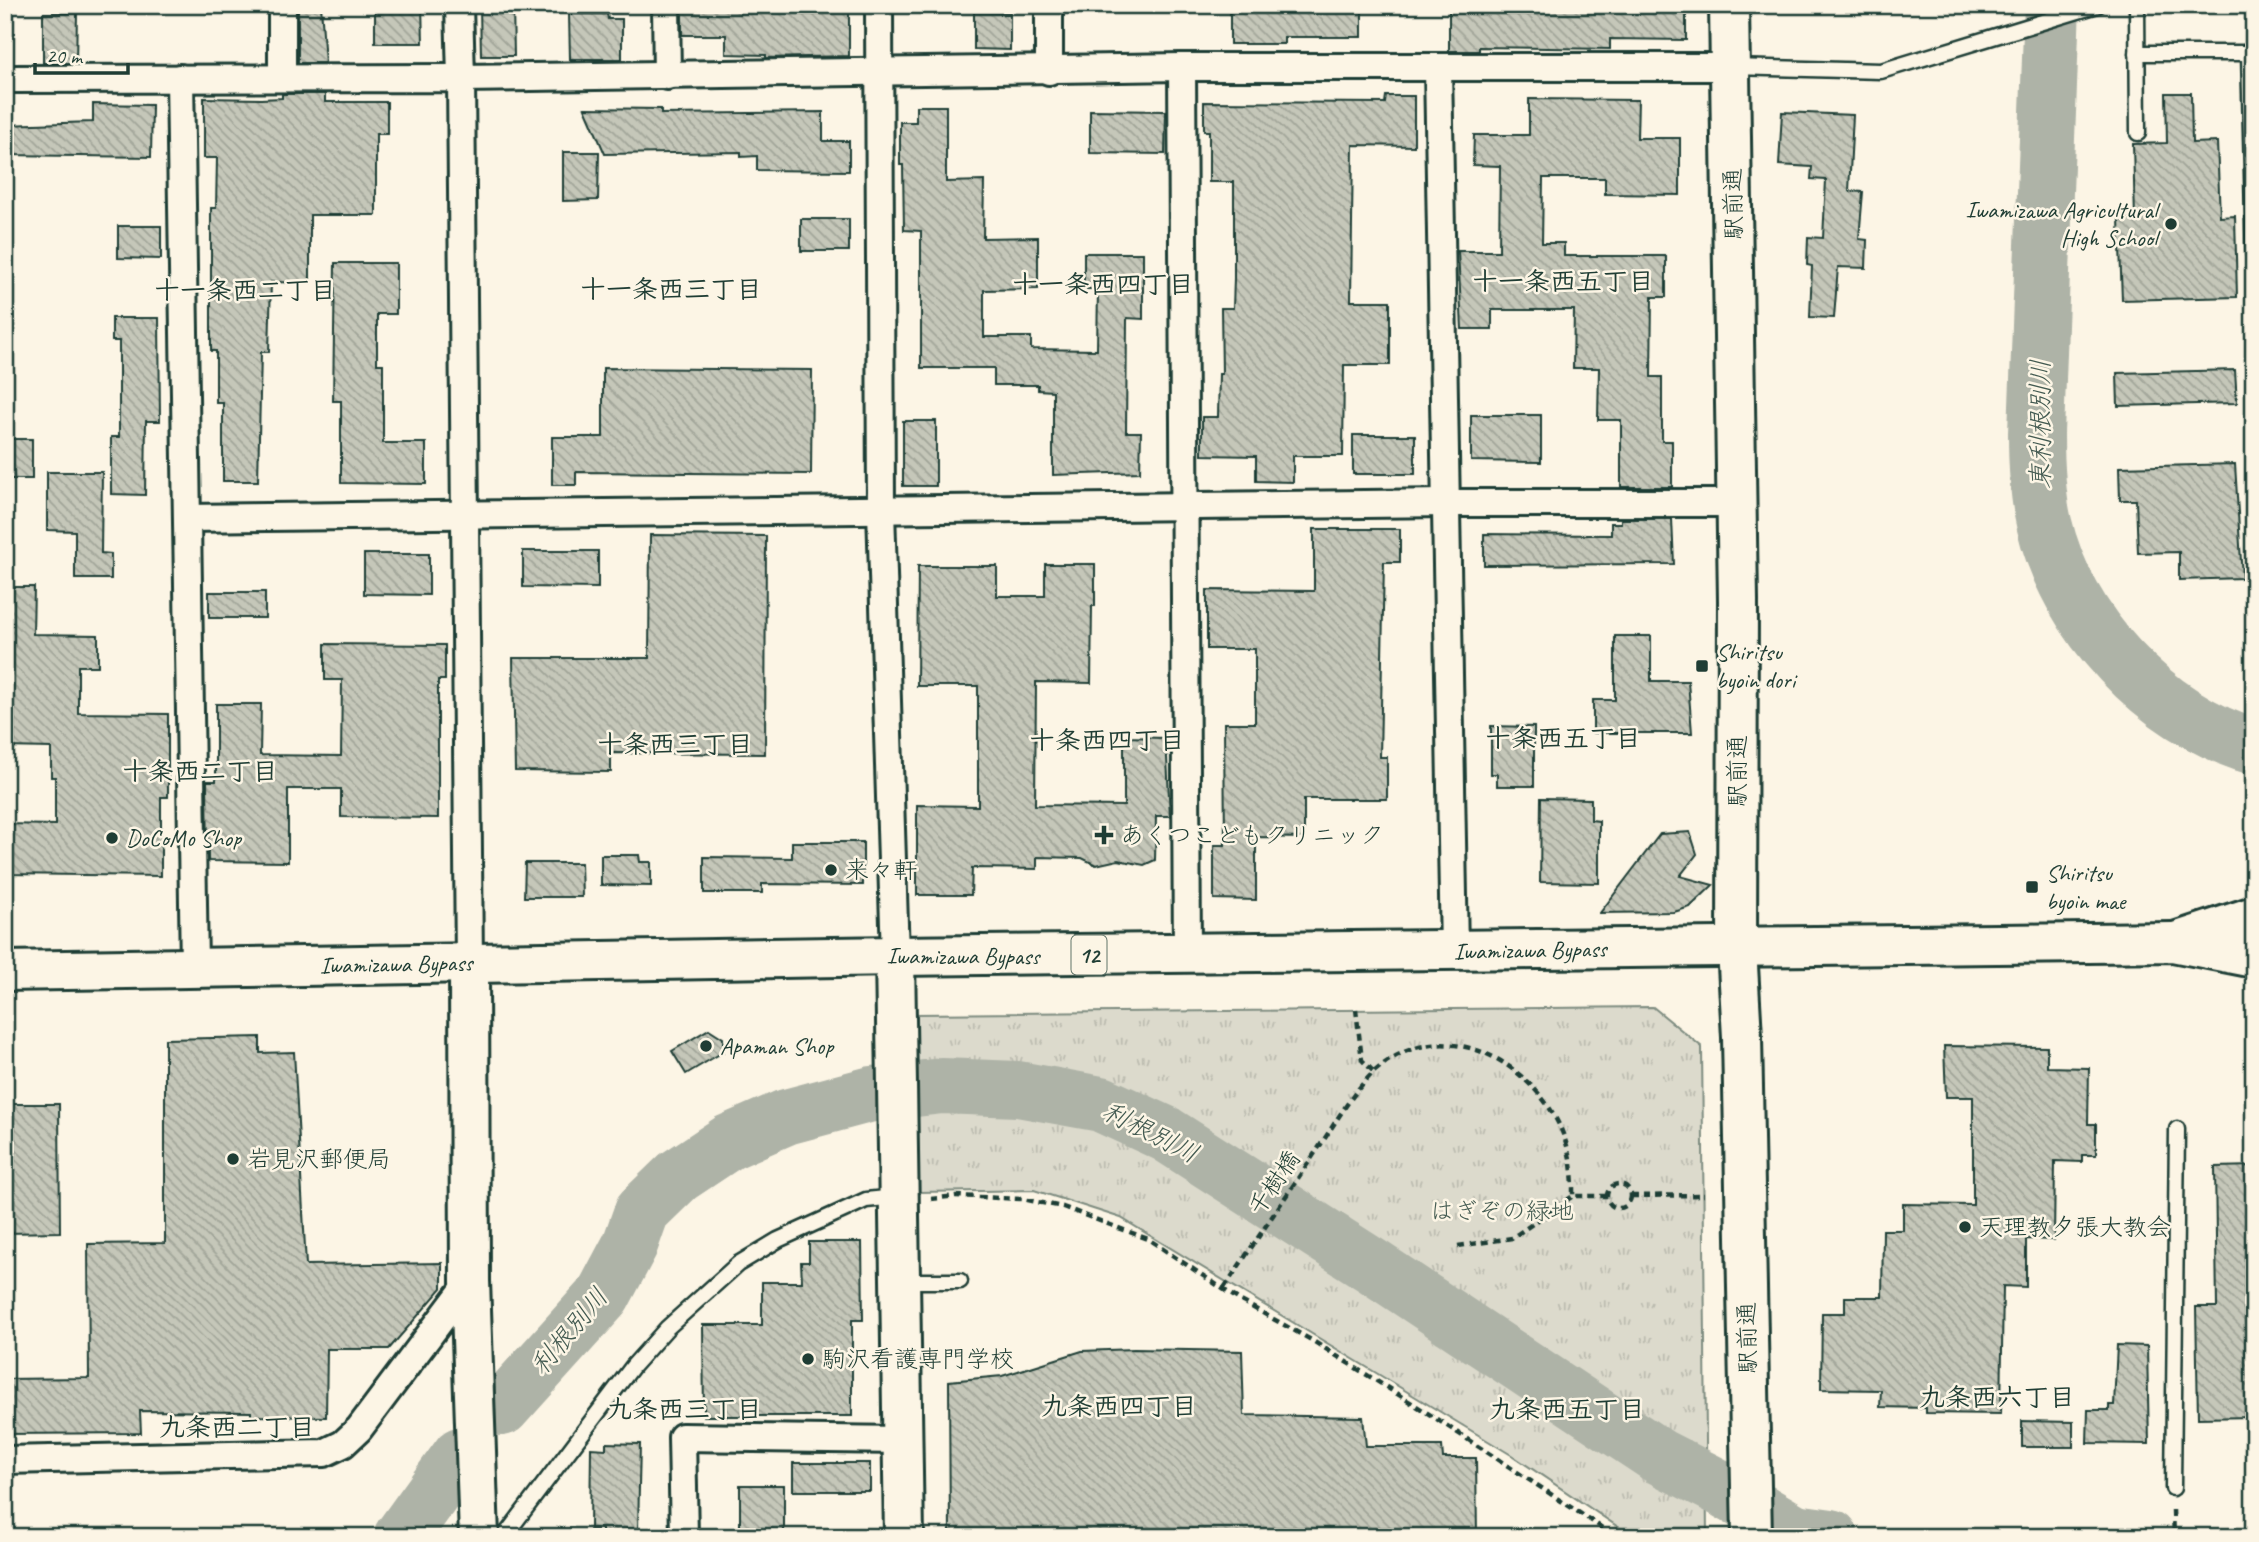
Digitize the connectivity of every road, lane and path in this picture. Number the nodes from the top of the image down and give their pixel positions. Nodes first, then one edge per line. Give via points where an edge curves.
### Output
1 (282, 5) edge
2 (459, 5) edge
3 (666, 5) edge
4 (878, 5) edge
5 (1048, 5) edge
6 (1729, 5) edge
7 (2098, 5) edge
8 (2137, 5) edge
9 (2137, 53) junction
10 (2251, 53) edge
11 (1182, 67) junction
12 (1438, 67) junction
13 (1731, 67) junction
14 (880, 71) junction
15 (1049, 71) junction
16 (667, 76) junction
17 (180, 78) junction
18 (282, 78) junction
19 (461, 78) junction
20 (5, 79) edge
21 (2138, 133) dead end
22 (2254, 255) edge
23 (1446, 503) junction
24 (1737, 503) junction
25 (1187, 508) junction
26 (881, 510) junction
27 (467, 517) junction
28 (187, 519) junction
29 (2254, 916) edge
30 (2172, 942) junction
31 (1737, 948) junction
32 (1454, 951) junction
33 (1188, 955) junction
34 (895, 956) junction
35 (2254, 958) edge
36 (469, 963) junction
37 (194, 966) junction
38 (5, 971) edge
39 (1356, 1009) dead end
40 (1374, 1073) junction
41 (2177, 1129) dead end
42 (899, 1195) junction
43 (1704, 1195) dead end
44 (1573, 1196) junction
45 (1607, 1196) junction
46 (1631, 1196) junction
47 (1458, 1246) dead end
48 (470, 1281) junction
49 (900, 1281) junction
50 (960, 1281) dead end
51 (1224, 1287) junction
52 (902, 1440) junction
53 (5, 1460) edge
54 (2173, 1488) dead end
55 (479, 1537) edge
56 (504, 1537) edge
57 (684, 1537) edge
58 (904, 1537) edge
59 (1616, 1537) edge
60 (1752, 1537) edge

1 - 18 street
2 - 19 street
3 - 16 street
4 - 14 street
5 - 15 street
6 - 13 main road, 駅前通
7 - 13 lane via 1881,71
8 - 9 lane
9 - 10 lane
9 - 21 lane
10 - 22 lane
11 - 12 street
11 - 15 street
11 - 25 street
12 - 13 street
12 - 23 street
13 - 24 main road, 駅前通
14 - 15 street
14 - 16 street
14 - 26 street
16 - 19 street
17 - 18 street
17 - 20 street
17 - 28 street
18 - 19 street
19 - 27 street
23 - 24 street
23 - 25 street
23 - 32 street
24 - 31 main road, 駅前通
25 - 26 street
25 - 33 street
26 - 27 street
26 - 34 street
27 - 28 street
27 - 36 street
28 - 37 street
29 - 30 main road, Iwamizawa Bypass / 12
30 - 31 main road, Iwamizawa Bypass / 12
30 - 35 main road, Iwamizawa Bypass / 12
31 - 32 main road, Iwamizawa Bypass / 12
31 - 60 main road, 駅前通
32 - 33 main road, Iwamizawa Bypass / 12
33 - 34 main road, Iwamizawa Bypass / 12
34 - 36 main road, Iwamizawa Bypass / 12
34 - 42 main road
36 - 37 main road, Iwamizawa Bypass / 12
36 - 48 main road
37 - 38 main road, Iwamizawa Bypass / 12
39 - 40 path via 1363,1060
40 - 44 path, 千樹橋 via 1391,1059 1436,1045 1466,1045 1489,1052 1542,1096 1553,1114 1570,1147
40 - 51 path, 千樹橋
41 - 54 lane
42 - 49 main road
42 - 51 path via 1022,1199 1063,1206 1149,1239
42 - 56 lane via 866,1200 778,1240 738,1264 667,1328 633,1366
43 - 46 path
44 - 45 path
44 - 47 path via 1512,1238
45 - 46 path via 1612,1206 1619,1208 1629,1203
45 - 46 path via 1617,1184 1626,1186
48 - 53 street via 359,1429 324,1453
48 - 55 main road
49 - 50 lane
49 - 52 main road
51 - 59 path
52 - 57 street via 682,1437
52 - 58 main road

